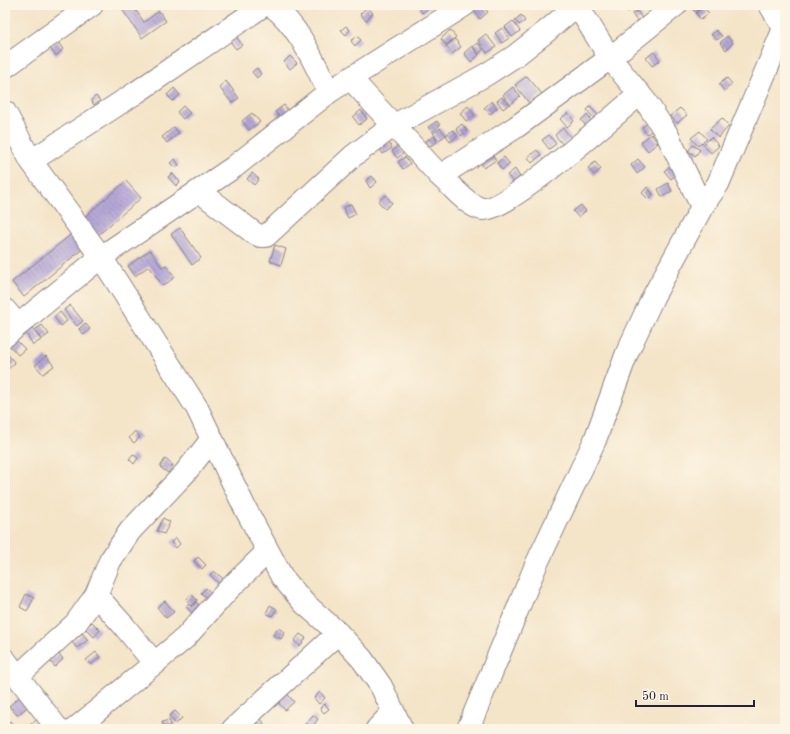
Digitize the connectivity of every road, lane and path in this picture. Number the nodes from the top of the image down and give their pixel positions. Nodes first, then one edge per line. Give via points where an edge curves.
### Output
1 (92, 5) edge
2 (465, 5) edge
3 (577, 5) edge
4 (676, 5) edge
5 (770, 5) edge
6 (274, 6) edge
7 (785, 27) edge
8 (610, 58) junction
9 (5, 67) edge
10 (351, 79) junction
11 (329, 92) junction
12 (640, 94) junction
13 (5, 112) edge
14 (393, 126) junction
15 (31, 161) junction
16 (440, 176) junction
17 (199, 191) junction
18 (702, 207) junction
19 (101, 257) junction
20 (9, 324) edge
21 (212, 439) junction
22 (268, 551) junction
23 (96, 595) junction
24 (338, 633) junction
25 (155, 664) junction
26 (9, 668) edge
27 (398, 721) edge
28 (58, 729) edge
29 (75, 729) edge
30 (233, 729) edge
31 (377, 729) edge
32 (468, 729) edge

1 - 9 street
2 - 10 street
3 - 8 street
3 - 14 street via 515,56
4 - 8 street
5 - 7 street
6 - 11 street via 298,33
6 - 15 street
7 - 18 street via 718,184
8 - 12 street
8 - 16 street via 516,126
10 - 11 street
10 - 14 street
11 - 17 street
12 - 16 street via 521,193 496,206 484,209 475,207
12 - 18 street via 667,134
13 - 15 street
14 - 16 street
14 - 17 street via 353,156 266,236 254,233
15 - 19 street
17 - 19 street
18 - 32 street via 653,297 627,353 595,440 536,565
19 - 20 street
19 - 21 street via 196,408
21 - 22 street
21 - 23 street via 185,473 130,531 110,560
22 - 24 street via 282,577 304,603
22 - 25 street via 186,638
23 - 25 street
23 - 26 street via 76,623
24 - 27 street via 366,664 381,686
24 - 30 street
25 - 29 street
26 - 28 street
27 - 31 street

